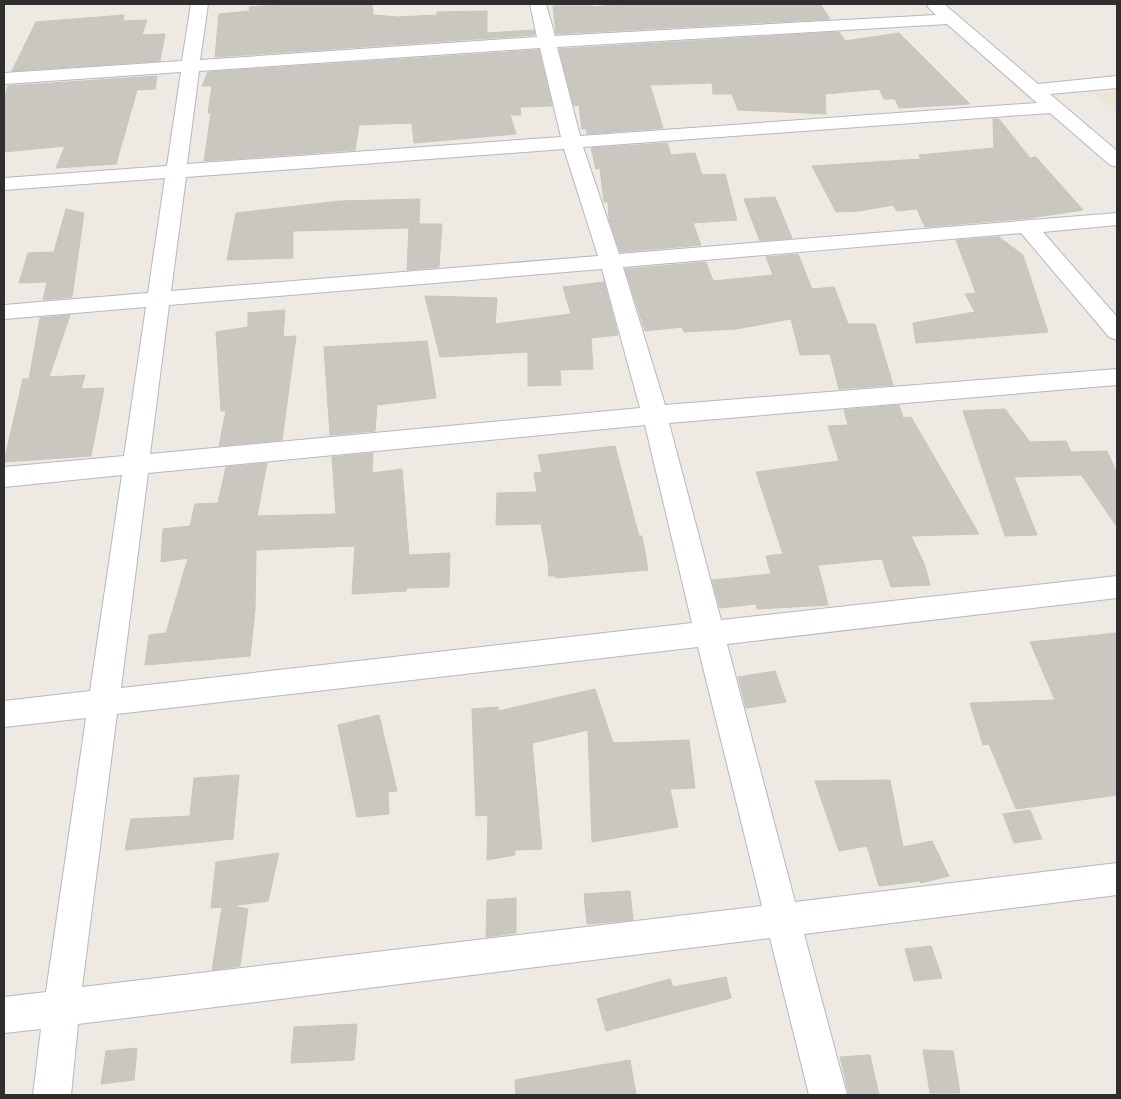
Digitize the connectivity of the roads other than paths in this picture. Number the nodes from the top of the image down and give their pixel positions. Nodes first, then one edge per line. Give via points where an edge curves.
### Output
1 (199, 4) edge
2 (538, 4) edge
3 (933, 4) edge
4 (950, 19) junction
5 (548, 42) junction
6 (191, 65) junction
7 (4, 78) edge
8 (1117, 82) edge
9 (1034, 90) junction
10 (1054, 107) junction
11 (572, 143) junction
12 (1117, 161) edge
13 (176, 171) junction
14 (4, 184) edge
15 (1117, 219) edge
16 (1027, 227) junction
17 (610, 260) junction
18 (158, 299) junction
19 (4, 312) edge
20 (1117, 332) edge
21 (1117, 377) edge
22 (655, 415) junction
23 (137, 464) junction
24 (4, 476) edge
25 (1117, 587) edge
26 (709, 632) junction
27 (104, 703) junction
28 (4, 714) edge
29 (1117, 879) edge
30 (784, 921) junction
31 (62, 1006) junction
32 (4, 1015) edge
33 (52, 1095) edge
34 (828, 1095) edge

1 - 6 street
2 - 5 street
3 - 4 street
4 - 5 street
4 - 9 street
5 - 6 street
5 - 11 street
6 - 7 street
6 - 13 street
8 - 9 street
9 - 10 street
10 - 11 street
10 - 12 street
11 - 13 street
11 - 17 street
13 - 14 street
13 - 18 street
15 - 16 street
16 - 17 street
16 - 20 street
17 - 18 street
17 - 22 street
18 - 19 street
18 - 23 street
21 - 22 street
22 - 23 street
22 - 26 street
23 - 24 street
23 - 27 street
25 - 26 street
26 - 27 street
26 - 30 street
27 - 28 street
27 - 31 street
29 - 30 street
30 - 31 street
30 - 34 street
31 - 32 street
31 - 33 street

